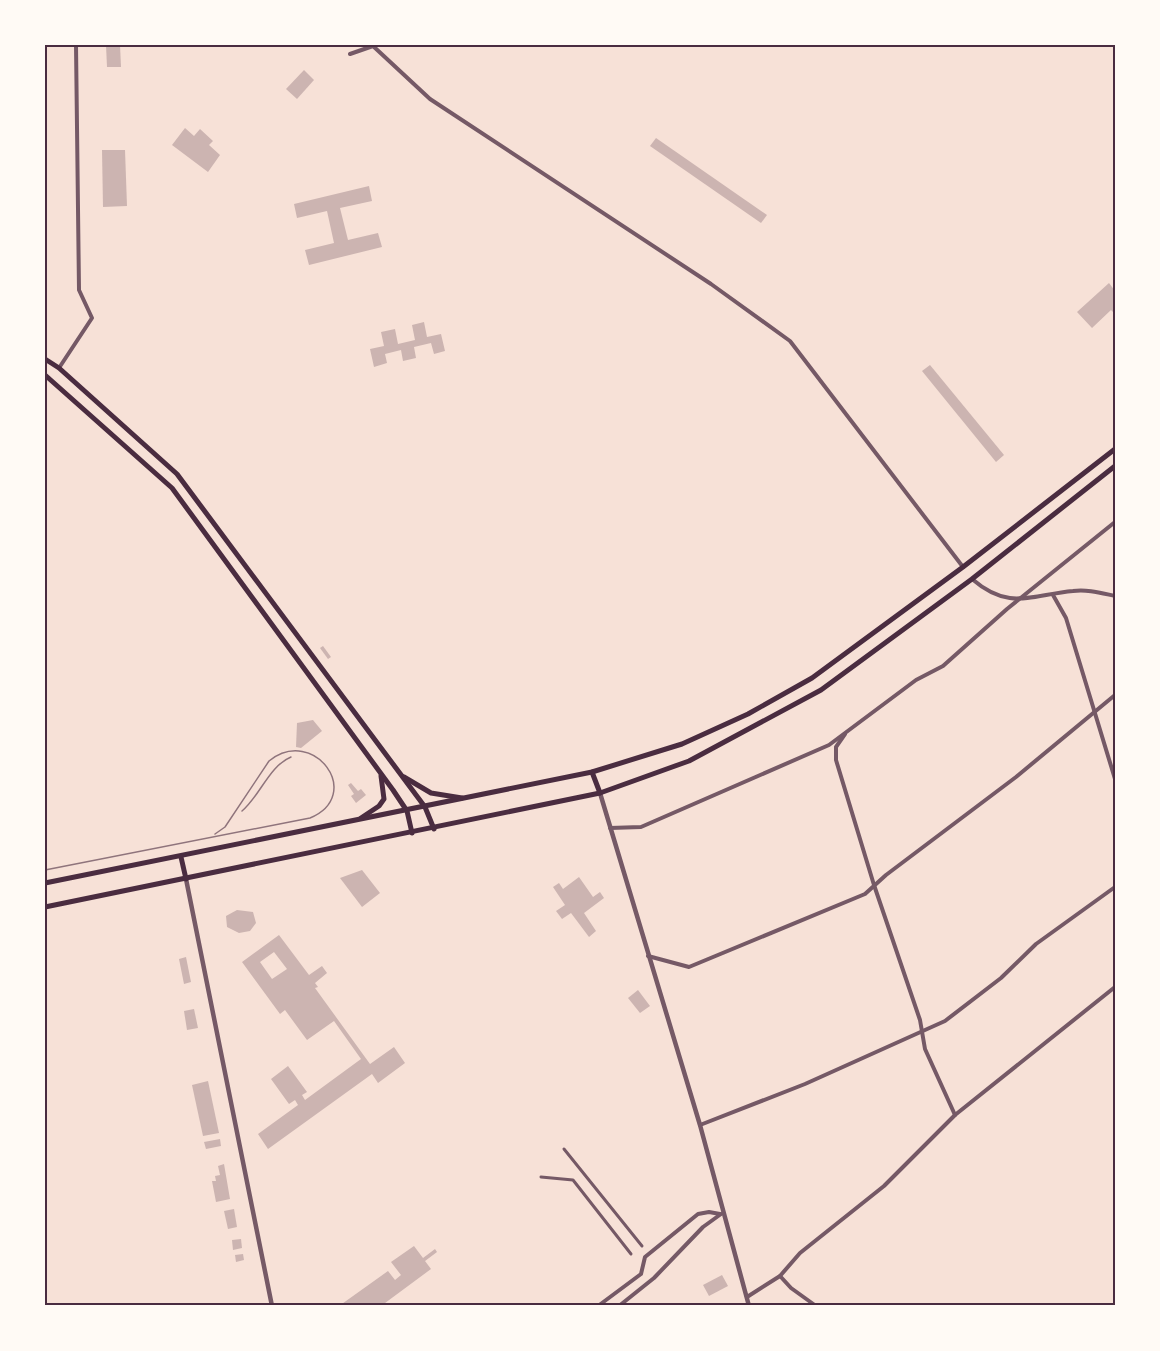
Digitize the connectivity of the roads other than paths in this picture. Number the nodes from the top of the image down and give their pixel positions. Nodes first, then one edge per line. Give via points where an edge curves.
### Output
1 (76, 45) edge
2 (350, 54) dead end
3 (45, 358) edge
4 (59, 368) junction
5 (48, 377) edge
6 (1115, 449) edge
7 (1115, 466) edge
8 (1115, 522) edge
9 (963, 567) junction
10 (972, 579) junction
11 (1053, 595) junction
12 (1115, 596) edge
13 (1019, 600) junction
14 (1115, 695) edge
15 (1095, 713) junction
16 (847, 731) junction
17 (397, 771) junction
18 (379, 772) junction
19 (592, 772) junction
20 (1115, 779) edge
21 (600, 793) junction
22 (467, 799) junction
23 (425, 807) junction
24 (406, 811) junction
25 (354, 821) junction
26 (610, 828) junction
27 (434, 829) junction
28 (412, 833) junction
29 (182, 857) junction
30 (186, 879) junction
31 (45, 883) edge
32 (874, 885) junction
33 (1115, 887) edge
34 (45, 907) edge
35 (647, 956) junction
36 (1115, 987) edge
37 (921, 1034) junction
38 (956, 1115) junction
39 (700, 1125) junction
40 (564, 1149) dead end
41 (541, 1177) dead end
42 (722, 1214) junction
43 (642, 1246) dead end
44 (631, 1254) dead end
45 (780, 1276) junction
46 (747, 1297) junction
47 (272, 1306) edge
48 (598, 1306) edge
49 (619, 1306) edge
50 (749, 1306) edge
51 (816, 1306) edge

1 - 4 street via 79,290 92,318
2 - 9 street via 373,46 430,99 711,284 790,341
3 - 4 main road
4 - 5 main road
4 - 17 main road via 177,474
5 - 18 main road via 172,488
6 - 9 main road
7 - 10 main road
8 - 13 street
9 - 10 main road
9 - 19 main road via 812,678 748,714 682,744
10 - 13 street via 1000,597
10 - 21 main road via 821,690 689,760
11 - 12 street via 1082,590
11 - 13 street
11 - 15 street via 1066,618
13 - 16 street via 943,666 916,680
14 - 15 street
15 - 20 street
15 - 32 street
16 - 26 street via 809,755 641,827
16 - 32 street via 836,747 837,760
17 - 22 main road via 426,791
17 - 23 main road
18 - 24 main road
18 - 25 main road via 384,798 379,806
19 - 21 main road
19 - 22 main road
21 - 26 street
21 - 27 main road
22 - 23 main road
23 - 24 main road
23 - 27 main road
24 - 25 main road
24 - 28 main road
25 - 29 main road
26 - 35 street
27 - 28 main road
28 - 30 main road
29 - 30 main road
29 - 31 main road
30 - 34 main road
30 - 47 street
32 - 35 street via 865,894 689,967
32 - 37 street via 920,1020
33 - 37 street via 1036,944 1001,978 945,1021
35 - 39 street
36 - 38 street
37 - 38 street
37 - 39 street
38 - 45 street via 884,1186 800,1253
39 - 42 street
40 - 43 street
41 - 44 street via 573,1180
42 - 46 street
42 - 48 street via 698,1214 645,1257 641,1274
42 - 49 street
45 - 46 street
45 - 51 street
46 - 50 street

